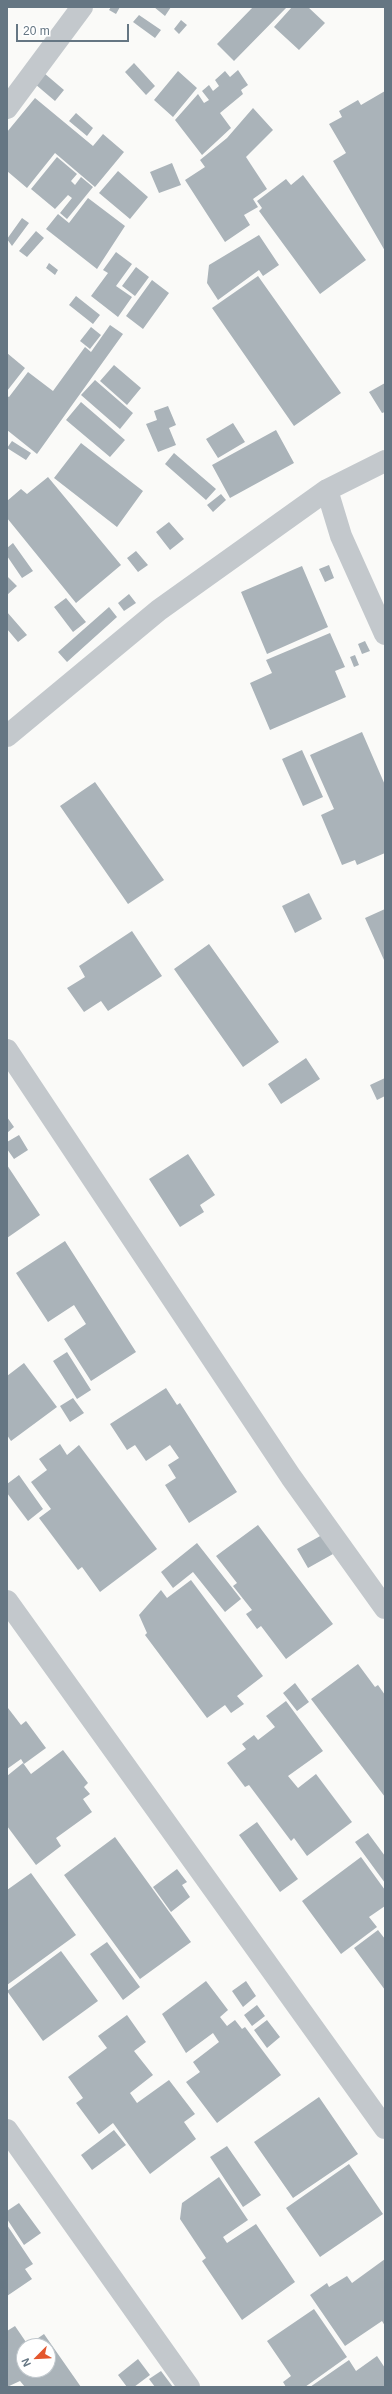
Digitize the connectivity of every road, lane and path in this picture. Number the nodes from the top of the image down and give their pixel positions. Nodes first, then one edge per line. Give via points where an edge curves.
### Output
1 (82, 7) edge
2 (7, 108) edge
3 (385, 461) edge
4 (327, 490) junction
5 (385, 634) edge
6 (7, 736) edge
7 (7, 1050) edge
8 (7, 1601) edge
9 (385, 1608) edge
10 (385, 2128) edge
11 (7, 2130) edge
12 (189, 2387) edge

1 - 2 street
3 - 4 street
4 - 5 street via 340,536
4 - 6 street via 159,610
7 - 9 street via 291,1477
8 - 10 street
11 - 12 street

